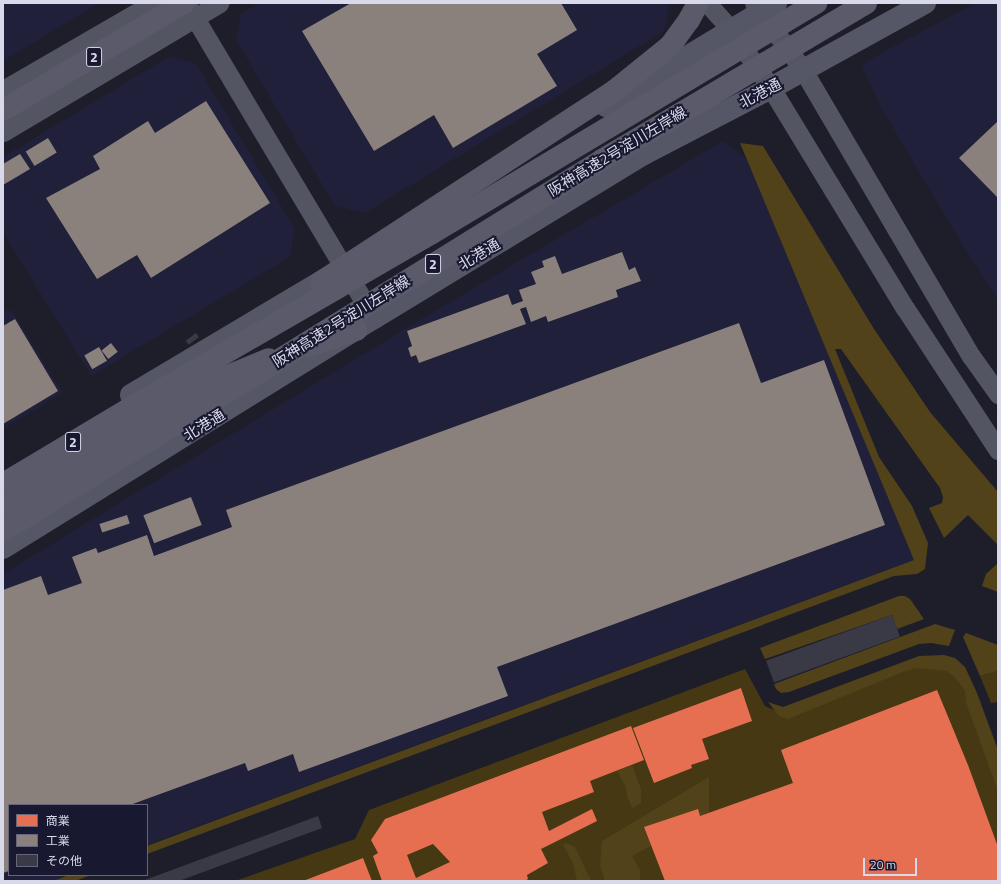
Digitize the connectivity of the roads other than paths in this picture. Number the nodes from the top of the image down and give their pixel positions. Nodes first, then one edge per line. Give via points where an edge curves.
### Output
1 (153, 3) edge
2 (219, 3) edge
3 (698, 3) edge
4 (707, 3) edge
5 (816, 3) edge
6 (866, 3) edge
7 (925, 3) edge
8 (764, 6) edge
9 (188, 8) edge
10 (731, 30) junction
11 (803, 70) junction
12 (771, 88) junction
13 (3, 90) edge
14 (3, 110) edge
15 (3, 132) edge
16 (344, 268) junction
17 (366, 318) junction
18 (998, 394) edge
19 (151, 407) junction
20 (998, 450) edge
21 (3, 472) edge
22 (3, 484) edge
23 (3, 508) edge
24 (3, 531) edge
25 (3, 548) edge

1 - 13 street
2 - 9 street
3 - 19 highway, 2, bridge via 670,46 614,91 452,195
4 - 10 street
5 - 19 highway, 阪神高速2号淀川左岸線 / 2, bridge via 432,233
6 - 17 highway, 阪神高速2号淀川左岸線 / 2, bridge via 602,160
7 - 11 main road, 北港通
8 - 10 main road
8 - 11 street
9 - 14 highway, 2
9 - 15 street
9 - 16 street
10 - 12 street
10 - 16 main road
11 - 12 main road, 北港通
11 - 18 street via 970,356
12 - 17 main road, 北港通 via 644,154
12 - 20 street via 904,308
16 - 17 street
16 - 21 main road
17 - 19 highway
17 - 24 highway, 阪神高速2号淀川左岸線 / 2, bridge
17 - 25 main road, 北港通
19 - 22 highway, 阪神高速2号淀川左岸線 / 2
19 - 23 highway

